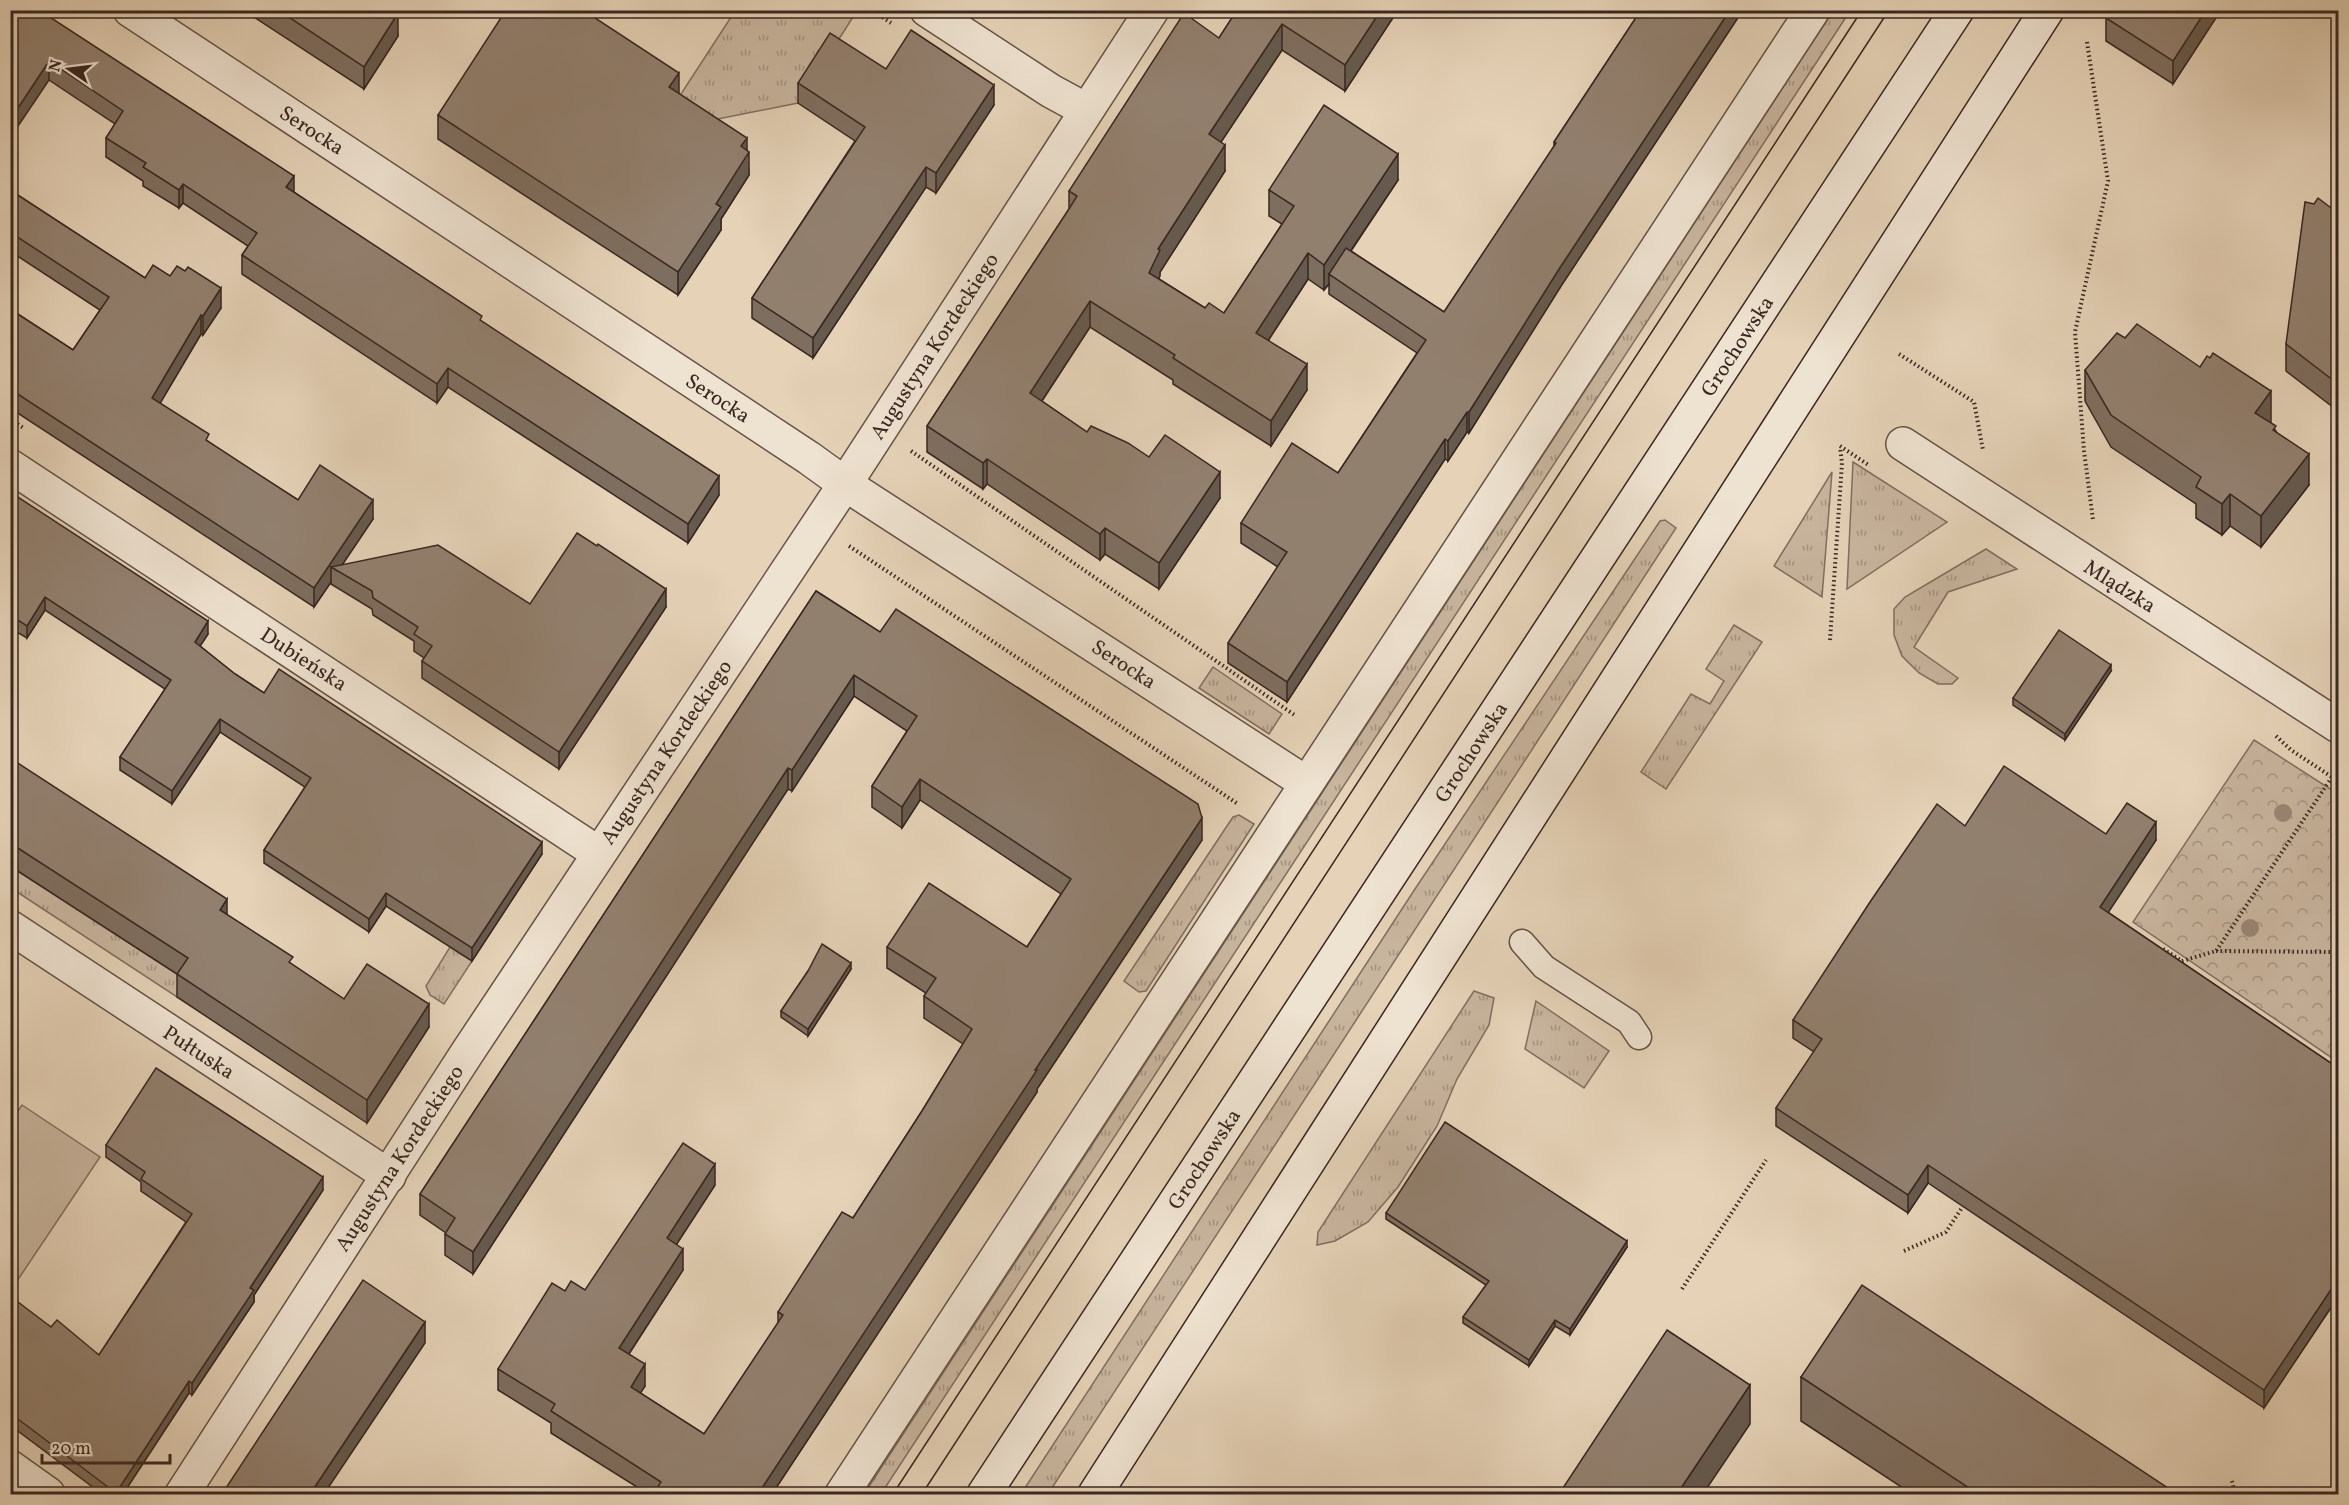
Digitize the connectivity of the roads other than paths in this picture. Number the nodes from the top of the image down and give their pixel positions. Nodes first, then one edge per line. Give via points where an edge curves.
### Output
1 (130, 10) edge
2 (927, 10) edge
3 (1152, 10) edge
4 (1813, 10) edge
5 (1957, 10) edge
6 (2047, 10) edge
7 (1086, 110) junction
8 (1903, 444) dead end
9 (10, 466) edge
10 (844, 484) junction
11 (2338, 726) edge
12 (1306, 783) junction
13 (598, 853) junction
14 (10, 927) edge
15 (1522, 942) dead end
16 (1639, 1037) dead end
17 (389, 1176) junction
18 (10, 1467) edge
19 (48, 1494) edge
20 (183, 1494) edge
21 (842, 1494) edge
22 (984, 1494) edge
23 (1095, 1494) edge

1 - 10 street, Serocka
2 - 7 street
3 - 7 street, Augustyna Kordeckiego
4 - 12 street
5 - 22 street, Grochowska
6 - 23 street
7 - 10 street, Augustyna Kordeckiego
8 - 11 street, Mlądzka
9 - 13 street, Dubieńska
10 - 12 street, Serocka
10 - 13 street, Augustyna Kordeckiego
12 - 21 street
13 - 17 street, Augustyna Kordeckiego
14 - 17 street, Pułtuska
15 - 16 lane via 1544,967 1629,1022
17 - 20 street, Augustyna Kordeckiego
18 - 19 street

